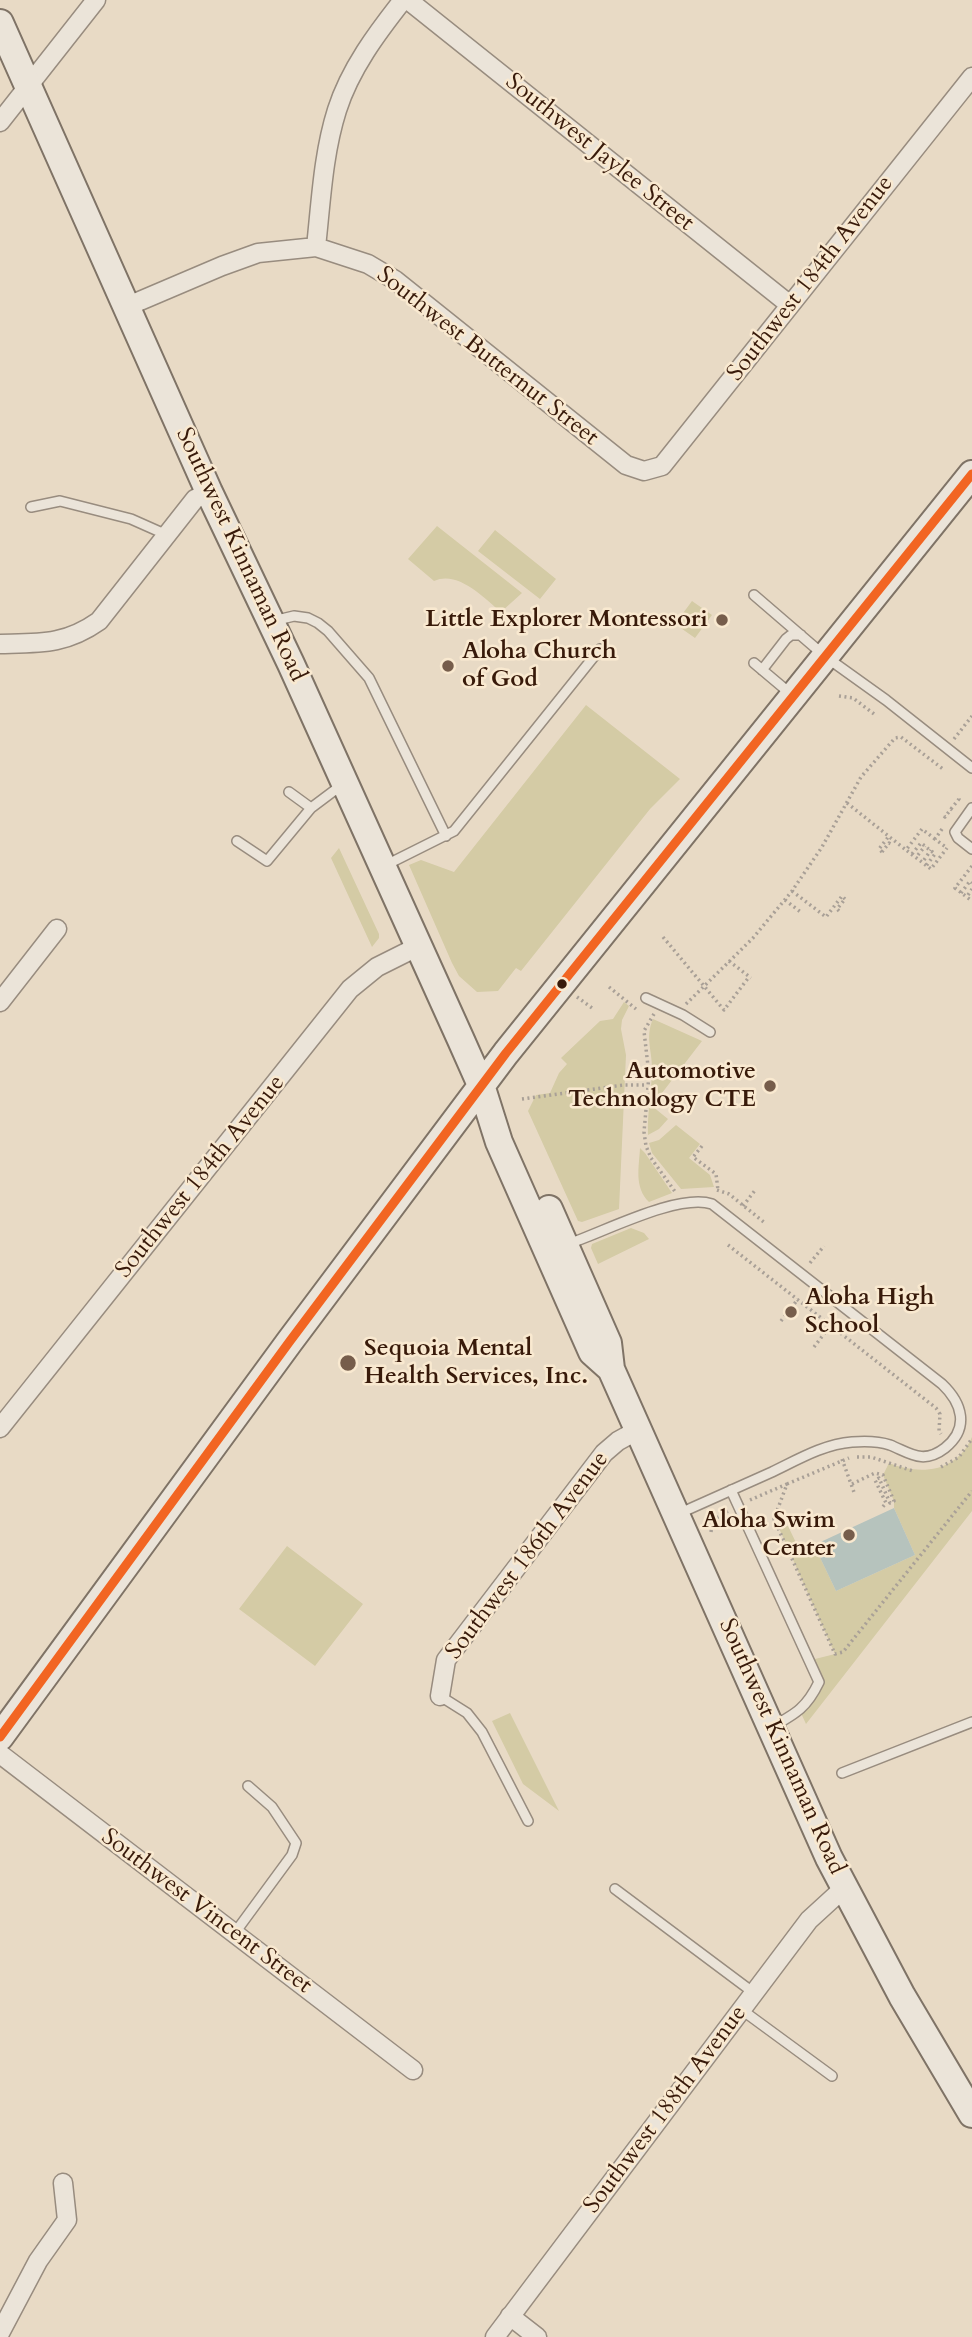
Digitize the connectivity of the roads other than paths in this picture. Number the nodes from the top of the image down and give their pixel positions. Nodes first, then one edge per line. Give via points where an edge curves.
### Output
1 (96, 0) edge
2 (406, 0) edge
3 (0, 23) edge
4 (972, 76) edge
5 (28, 87) junction
6 (0, 122) edge
7 (316, 247) junction
8 (790, 305) junction
9 (128, 306) junction
10 (644, 471) joint
11 (972, 474) edge
12 (209, 492) junction
13 (31, 507) dead end
14 (167, 535) junction
15 (754, 595) dead end
16 (271, 622) junction
17 (801, 635) junction
18 (0, 644) edge
19 (600, 649) dead end
20 (826, 657) junction
21 (794, 696) junction
22 (972, 768) edge
23 (344, 783) junction
24 (289, 792) dead end
25 (311, 808) junction
26 (972, 808) edge
27 (446, 836) junction
28 (237, 841) dead end
29 (972, 849) edge
30 (383, 867) junction
31 (57, 929) dead end
32 (419, 946) junction
33 (646, 998) dead end
34 (0, 1002) edge
35 (710, 1032) dead end
36 (481, 1086) junction
37 (565, 1245) junction
38 (611, 1369) junction
39 (0, 1429) edge
40 (638, 1430) junction
41 (731, 1490) junction
42 (677, 1515) junction
43 (440, 1696) joint
44 (972, 1722) edge
45 (770, 1728) junction
46 (0, 1737) edge
47 (0, 1754) edge
48 (842, 1773) dead end
49 (248, 1786) dead end
50 (528, 1821) dead end
51 (844, 1888) junction
52 (615, 1889) dead end
53 (234, 1934) junction
54 (754, 1993) junction
55 (742, 2010) junction
56 (413, 2070) dead end
57 (832, 2076) dead end
58 (972, 2115) edge
59 (63, 2183) dead end
60 (510, 2316) junction
61 (0, 2333) edge
62 (495, 2337) edge
63 (537, 2337) edge

1 - 5 street
2 - 7 street via 361,58 337,108
2 - 8 street, Southwest Jaylee Street
3 - 5 main road, Southwest Kinnaman Road
4 - 8 street, Southwest 184th Avenue
5 - 6 street
5 - 9 main road, Southwest Kinnaman Road
7 - 9 street, Southwest Butternut Street via 258,253
7 - 10 street, Southwest Butternut Street via 368,264 394,280 626,466
8 - 10 street, Southwest 184th Avenue via 662,466
9 - 12 main road, Southwest Kinnaman Road
11 - 20 main road
12 - 14 street via 195,499
12 - 16 main road, Southwest Kinnaman Road
13 - 14 lane via 60,501 131,519
14 - 18 street via 99,621 83,632 48,643
15 - 17 lane
16 - 23 main road, Southwest Kinnaman Road
16 - 27 lane via 295,616 318,623 369,678
17 - 20 lane
17 - 21 lane via 791,635 758,666
19 - 27 lane
20 - 21 main road
20 - 22 lane
21 - 36 main road
23 - 25 lane
23 - 30 main road, Southwest Kinnaman Road
24 - 25 lane
25 - 28 lane via 267,861
26 - 29 lane via 955,831
27 - 30 lane
30 - 32 main road, Southwest Kinnaman Road
31 - 34 street
32 - 36 main road, Southwest Kinnaman Road
32 - 39 street, Southwest 184th Avenue via 377,967 350,989
33 - 35 lane
36 - 37 main road, Southwest Kinnaman Road via 510,1123
36 - 38 main road, Southwest Kinnaman Road via 499,1142 592,1352
36 - 46 main road
37 - 38 main road, Southwest Kinnaman Road via 608,1343
37 - 41 lane via 667,1208 690,1202 712,1204 947,1389 959,1404 956,1435 943,1450 929,1456 908,1455 873,1442 837,1444
38 - 40 main road, Southwest Kinnaman Road
40 - 42 main road, Southwest Kinnaman Road
40 - 43 street, Southwest 186th Avenue via 604,1453 446,1660
41 - 42 lane
41 - 45 lane via 819,1682 800,1711
42 - 45 main road, Southwest Kinnaman Road
43 - 50 lane via 467,1713 482,1732
44 - 48 lane
45 - 51 main road, Southwest Kinnaman Road
47 - 53 street, Southwest Vincent Street
49 - 53 lane via 272,1807 296,1843
51 - 54 street, Southwest 188th Avenue via 809,1920
51 - 58 main road, Southwest Kinnaman Road
52 - 54 lane
53 - 56 street, Southwest Vincent Street
54 - 55 street, Southwest 188th Avenue
55 - 57 lane
55 - 60 street, Southwest 188th Avenue
59 - 61 street via 67,2220 38,2261
60 - 62 street, Southwest 188th Avenue
60 - 63 street

